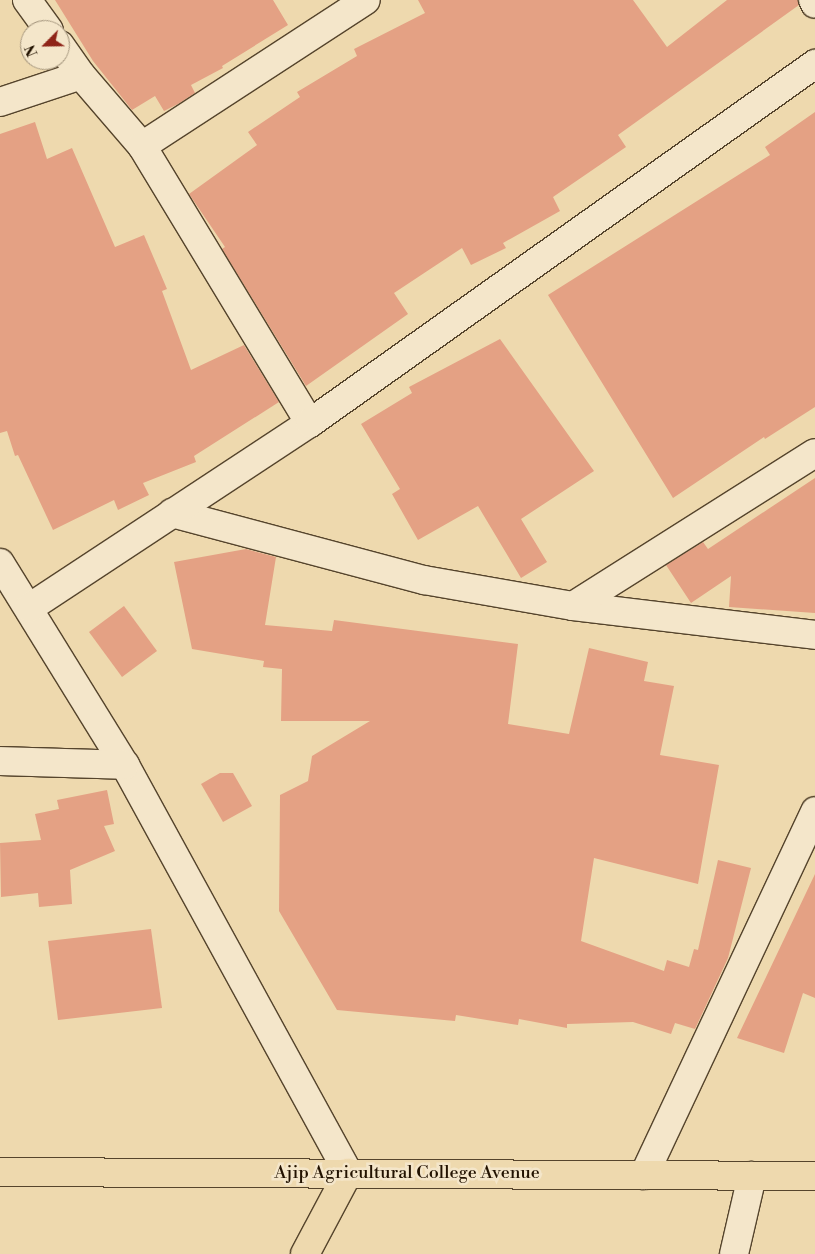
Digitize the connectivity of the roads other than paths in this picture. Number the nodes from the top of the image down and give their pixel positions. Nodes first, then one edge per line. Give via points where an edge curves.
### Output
1 (27, 0) edge
2 (366, 0) edge
3 (813, 0) edge
4 (815, 4) edge
5 (42, 20) edge
6 (70, 59) edge
7 (815, 64) edge
8 (82, 75) junction
9 (0, 102) edge
10 (142, 146) junction
11 (310, 423) junction
12 (815, 453) edge
13 (172, 514) junction
14 (0, 563) edge
15 (573, 606) junction
16 (29, 608) junction
17 (815, 635) edge
18 (0, 761) edge
19 (125, 765) junction
20 (815, 810) edge
21 (0, 1172) edge
22 (348, 1173) junction
23 (644, 1175) junction
24 (752, 1176) junction
25 (815, 1176) edge
26 (305, 1254) edge
27 (734, 1254) edge

1 - 5 street
2 - 10 street
3 - 4 street
6 - 8 street
7 - 11 street
8 - 9 street
8 - 10 street
10 - 11 street
11 - 13 street
12 - 15 street
13 - 15 street via 424,580
13 - 16 street
14 - 16 street
15 - 17 street
16 - 19 street
18 - 19 street
19 - 22 street
20 - 23 street
21 - 22 main road, Ajip Agricultural College Avenue
22 - 23 main road, Ajip Agricultural College Avenue
22 - 26 main road
23 - 24 main road, Ajip Agricultural College Avenue
24 - 25 main road, Ajip Agricultural College Avenue
24 - 27 street

